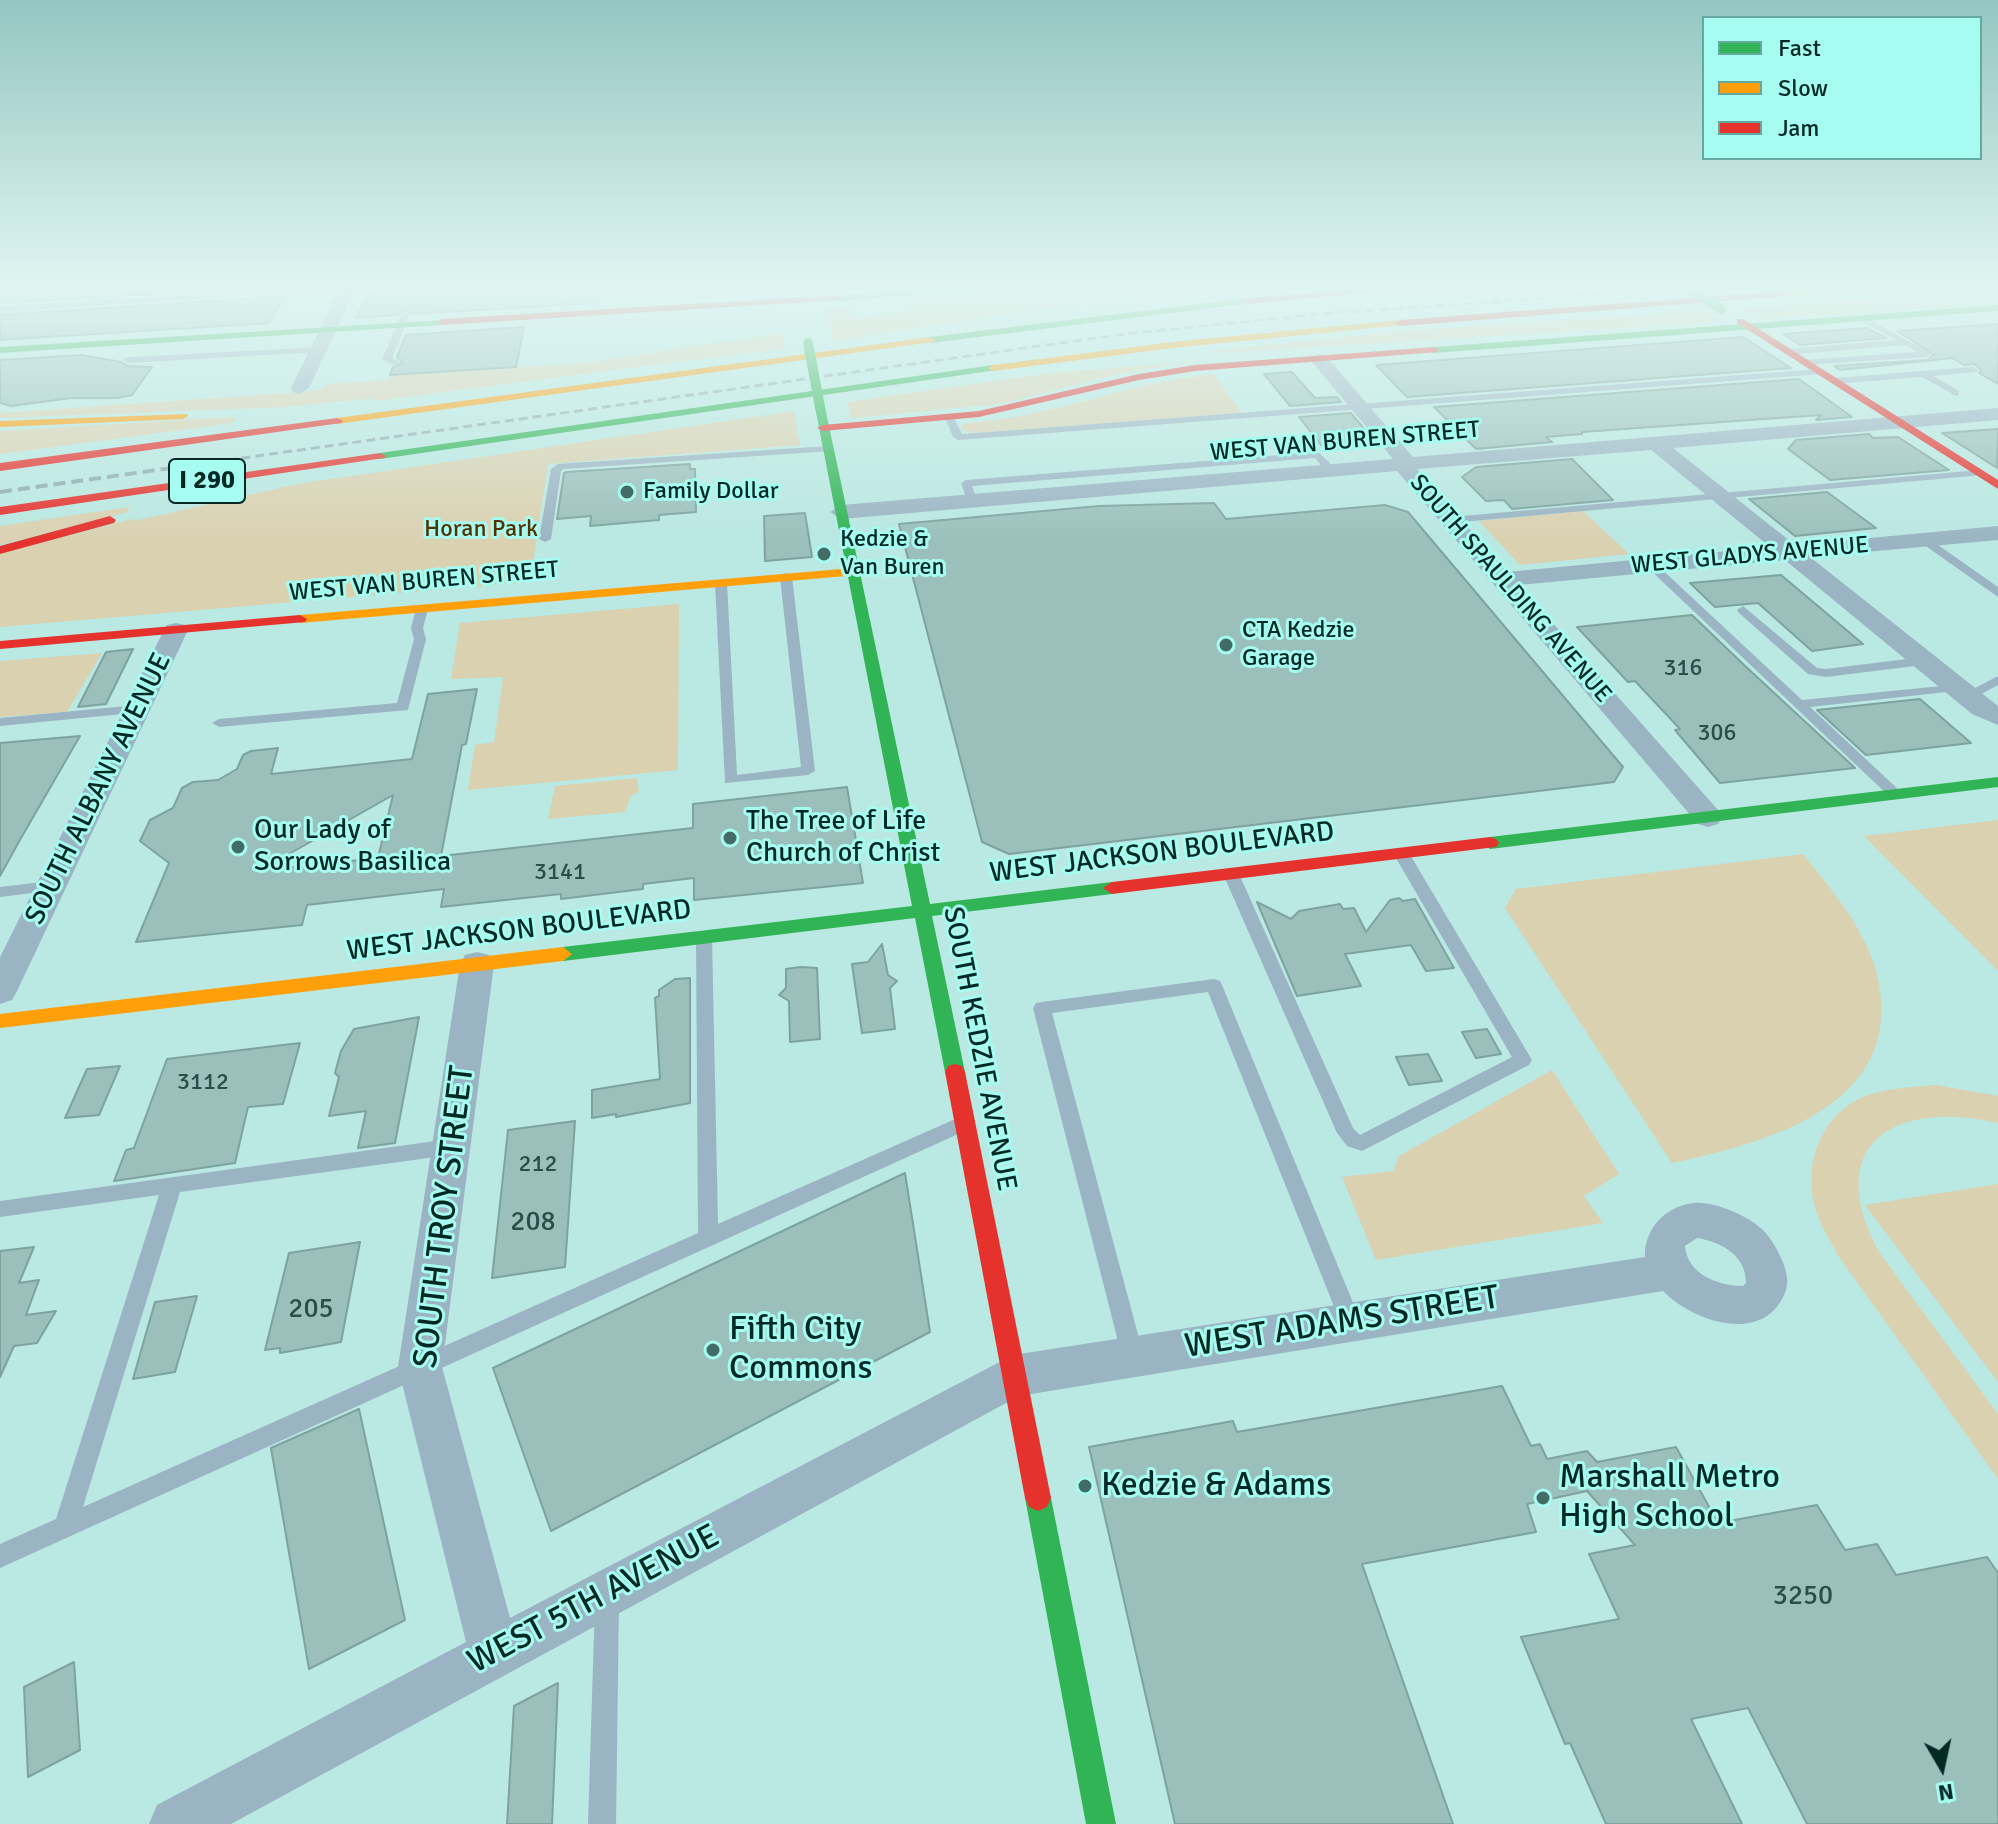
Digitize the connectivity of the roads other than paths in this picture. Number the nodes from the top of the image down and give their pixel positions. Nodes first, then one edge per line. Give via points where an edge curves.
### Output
1 (308, 371) edge
2 (693, 371) edge
3 (813, 371) edge
4 (978, 371) edge
5 (1008, 371) edge
6 (1168, 371) edge
7 (1330, 371) edge
8 (1824, 371) edge
9 (1959, 371) edge
10 (1819, 372) junction
11 (1924, 374) junction
12 (952, 375) junction
13 (300, 388) dead end
14 (1956, 393) dead end
15 (461, 403) junction
16 (1361, 407) junction
17 (264, 412) dead end
18 (1998, 414) edge
19 (202, 415) dead end
20 (950, 418) junction
21 (1899, 423) junction
22 (0, 424) edge
23 (823, 428) junction
24 (1655, 443) junction
25 (828, 449) junction
26 (414, 451) junction
27 (1404, 463) junction
28 (0, 467) edge
29 (1993, 481) edge
30 (1721, 496) junction
31 (173, 505) dead end
32 (0, 511) edge
33 (841, 512) junction
34 (130, 515) dead end
35 (1451, 520) junction
36 (1998, 533) edge
37 (545, 539) dead end
38 (1924, 540) junction
39 (0, 550) edge
40 (1790, 552) junction
41 (1651, 565) junction
42 (853, 572) junction
43 (786, 577) junction
44 (1503, 579) junction
45 (721, 583) junction
46 (1998, 593) edge
47 (422, 609) junction
48 (1743, 610) dead end
49 (176, 630) junction
50 (0, 645) edge
51 (1923, 661) junction
52 (1998, 680) edge
53 (1961, 692) junction
54 (1799, 704) junction
55 (138, 709) junction
56 (1998, 717) edge
57 (0, 722) edge
58 (219, 723) dead end
59 (1998, 782) edge
60 (1895, 794) junction
61 (1708, 817) junction
62 (1401, 853) junction
63 (1231, 874) junction
64 (51, 886) junction
65 (0, 892) edge
66 (923, 910) junction
67 (704, 937) junction
68 (477, 964) junction
69 (0, 991) edge
70 (0, 1021) edge
71 (965, 1122) junction
72 (451, 1147) junction
73 (172, 1186) junction
74 (0, 1209) edge
75 (708, 1237) junction
76 (1671, 1271) dead end
77 (1350, 1322) junction
78 (1133, 1357) junction
79 (420, 1367) junction
80 (1013, 1376) junction
81 (65, 1527) junction
82 (0, 1556) edge
83 (608, 1593) junction
84 (494, 1654) junction
85 (176, 1824) edge
86 (602, 1824) edge
87 (1101, 1824) edge

1 - 13 street
2 - 15 main road, I 290
3 - 23 main road, SOUTH KEDZIE AVENUE, bridge
4 - 12 main road, I 290
5 - 12 main road
6 - 20 main road
7 - 16 street, SOUTH SPAULDING AVENUE
8 - 10 lane
9 - 11 lane
10 - 11 lane
10 - 16 lane
10 - 21 main road
11 - 14 lane
12 - 26 main road, I 290
15 - 17 main road
15 - 28 main road, I 290
16 - 20 lane via 958,437
16 - 27 street, SOUTH SPAULDING AVENUE
18 - 21 street, WEST VAN BUREN STREET
19 - 22 main road
20 - 23 main road
21 - 24 street, WEST VAN BUREN STREET
21 - 29 main road
23 - 25 main road, SOUTH KEDZIE AVENUE
24 - 27 street, WEST VAN BUREN STREET
24 - 30 street
25 - 33 main road, SOUTH KEDZIE AVENUE
25 - 37 lane via 562,466 556,469
26 - 31 main road via 345,473
26 - 32 main road, I 290
27 - 33 street, WEST VAN BUREN STREET
27 - 35 street, SOUTH SPAULDING AVENUE
29 - 30 lane
30 - 35 lane
30 - 40 street
33 - 42 main road, SOUTH KEDZIE AVENUE
34 - 39 main road
35 - 44 street, SOUTH SPAULDING AVENUE
36 - 38 street, WEST GLADYS AVENUE
38 - 40 street, WEST GLADYS AVENUE
38 - 46 lane
40 - 41 street, WEST GLADYS AVENUE
40 - 51 street
41 - 44 street, WEST GLADYS AVENUE
41 - 54 lane
42 - 43 main road, WEST VAN BUREN STREET
42 - 66 main road, SOUTH KEDZIE AVENUE
43 - 45 main road, WEST VAN BUREN STREET
43 - 45 lane via 808,771 730,780
44 - 61 street, SOUTH SPAULDING AVENUE
45 - 47 main road, WEST VAN BUREN STREET
47 - 49 main road, WEST VAN BUREN STREET
47 - 58 lane via 403,707
48 - 51 lane via 1813,671
49 - 50 main road, WEST VAN BUREN STREET
49 - 55 street, SOUTH ALBANY AVENUE
51 - 53 street
52 - 53 lane
53 - 54 lane
53 - 56 street
54 - 60 lane
55 - 57 lane
55 - 64 street, SOUTH ALBANY AVENUE
59 - 60 main road, WEST JACKSON BOULEVARD
60 - 61 main road, WEST JACKSON BOULEVARD
61 - 62 main road, WEST JACKSON BOULEVARD
62 - 63 main road, WEST JACKSON BOULEVARD
62 - 63 lane via 1523,1060 1362,1143 1346,1133
63 - 66 main road, WEST JACKSON BOULEVARD
64 - 65 lane
64 - 69 street, SOUTH ALBANY AVENUE
66 - 67 main road, WEST JACKSON BOULEVARD
66 - 71 main road, SOUTH KEDZIE AVENUE
67 - 68 main road, WEST JACKSON BOULEVARD
67 - 75 lane
68 - 70 main road, WEST JACKSON BOULEVARD
68 - 72 street, SOUTH TROY STREET
71 - 75 lane
71 - 80 main road, SOUTH KEDZIE AVENUE
72 - 73 lane
72 - 79 street, SOUTH TROY STREET
73 - 74 lane
73 - 81 lane
75 - 79 lane
76 - 77 street, WEST ADAMS STREET
77 - 78 street, WEST ADAMS STREET
77 - 78 lane via 1214,985 1042,1008
78 - 80 street, WEST ADAMS STREET
79 - 81 lane
79 - 84 street, SOUTH TROY STREET
80 - 83 street, WEST 5TH AVENUE
80 - 87 main road, SOUTH KEDZIE AVENUE
81 - 82 lane
83 - 84 street, WEST 5TH AVENUE
83 - 86 lane
84 - 85 street, WEST 5TH AVENUE

